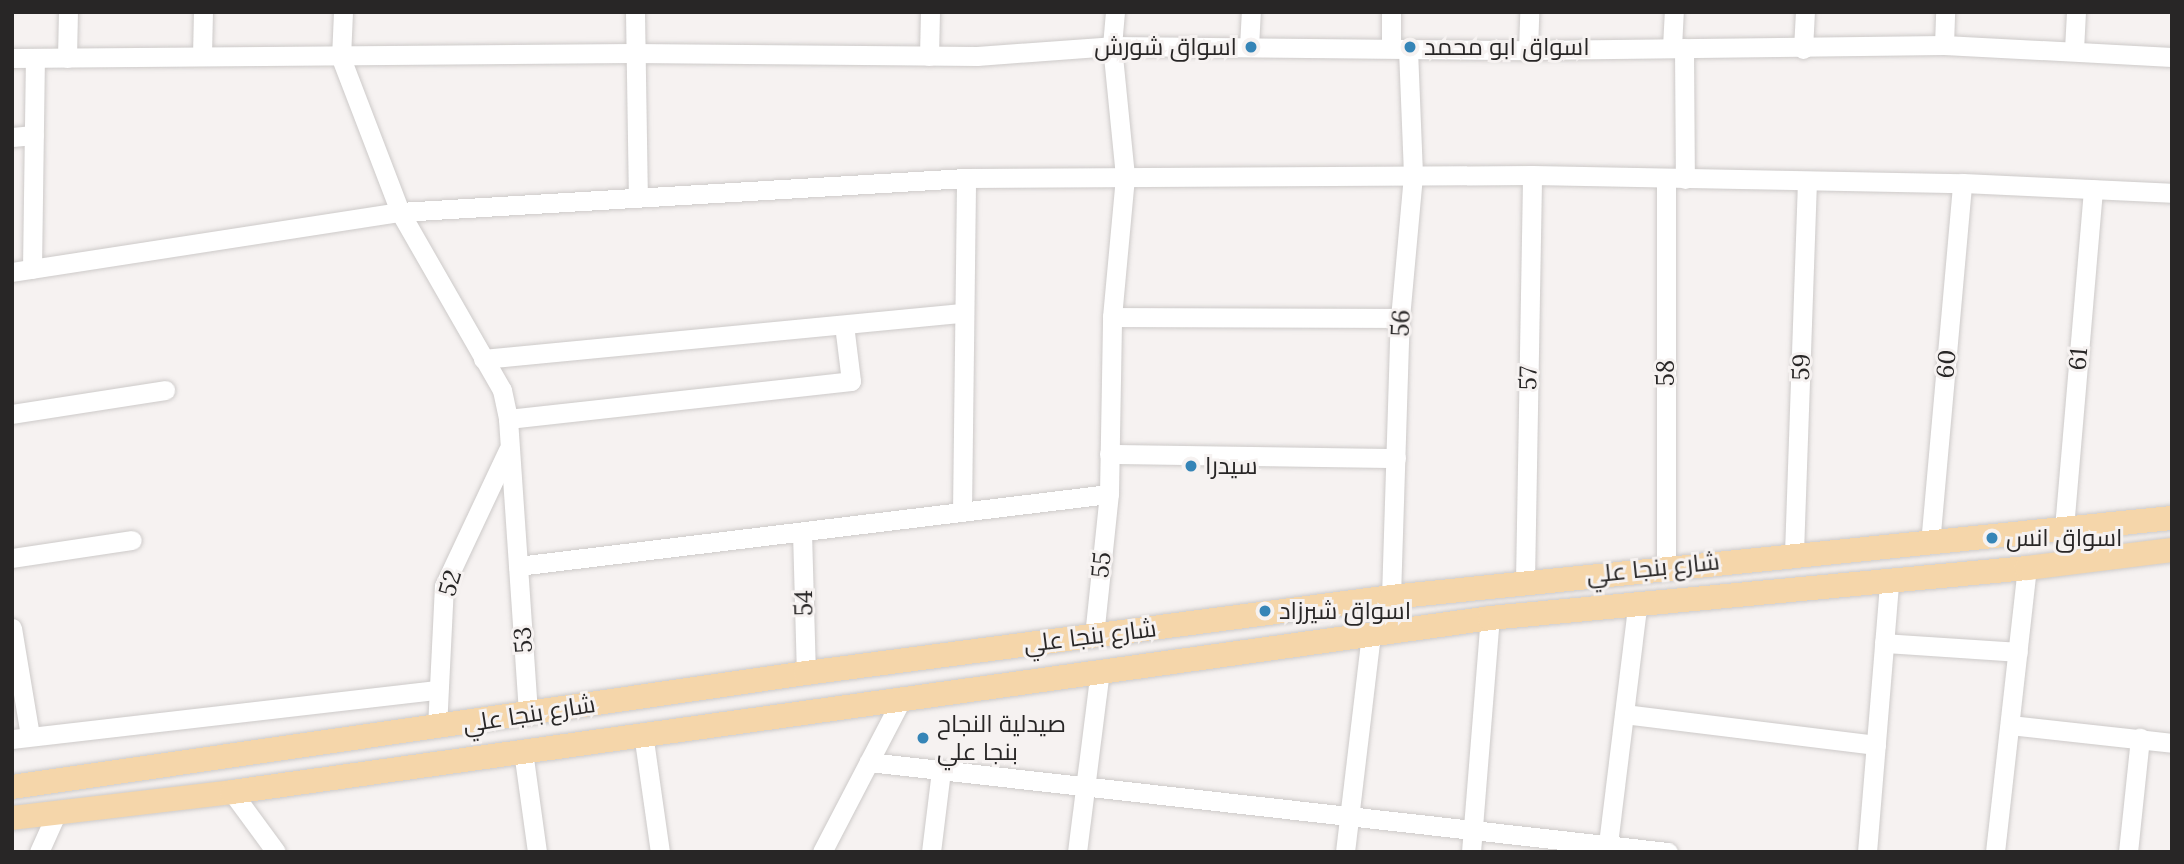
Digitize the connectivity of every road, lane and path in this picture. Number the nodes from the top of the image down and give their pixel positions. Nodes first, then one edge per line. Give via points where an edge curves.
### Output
1 (68, 12) edge
2 (203, 12) edge
3 (343, 12) edge
4 (635, 12) edge
5 (930, 12) edge
6 (1115, 12) edge
7 (1251, 12) edge
8 (1391, 12) edge
9 (1529, 12) edge
10 (1674, 12) edge
11 (1805, 12) edge
12 (1945, 12) edge
13 (2076, 12) edge
14 (1944, 45) junction
15 (1112, 46) junction
16 (1249, 47) junction
17 (1678, 47) junction
18 (1400, 48) junction
19 (1804, 49) junction
20 (1528, 50) junction
21 (2074, 50) junction
22 (632, 53) junction
23 (202, 55) junction
24 (929, 56) junction
25 (2172, 57) edge
26 (12, 58) edge
27 (67, 58) junction
28 (341, 58) junction
29 (35, 59) junction
30 (34, 135) junction
31 (12, 137) edge
32 (1413, 174) junction
33 (1532, 175) junction
34 (1125, 176) junction
35 (967, 178) junction
36 (1675, 179) junction
37 (1807, 182) junction
38 (1962, 183) junction
39 (2093, 190) junction
40 (2172, 193) edge
41 (638, 195) junction
42 (400, 212) junction
43 (32, 269) junction
44 (12, 272) edge
45 (962, 313) junction
46 (1112, 317) junction
47 (1400, 318) junction
48 (844, 325) junction
49 (483, 359) junction
50 (165, 390) dead end
51 (12, 414) edge
52 (508, 419) junction
53 (508, 449) junction
54 (1109, 454) junction
55 (1396, 458) junction
56 (1109, 494) junction
57 (962, 512) junction
58 (2172, 518) edge
59 (2063, 528) junction
60 (802, 532) junction
61 (132, 540) dead end
62 (1930, 544) junction
63 (2172, 550) edge
64 (1794, 553) junction
65 (12, 558) edge
66 (518, 566) junction
67 (1667, 567) junction
68 (2027, 568) junction
69 (1525, 581) junction
70 (1889, 582) junction
71 (1391, 597) junction
72 (1637, 606) junction
73 (1490, 618) junction
74 (1175, 625) junction
75 (12, 628) edge
76 (1371, 634) junction
77 (1094, 636) junction
78 (1884, 643) junction
79 (2018, 652) junction
80 (1180, 660) junction
81 (1100, 671) junction
82 (806, 673) junction
83 (436, 690) junction
84 (902, 698) junction
85 (528, 714) junction
86 (1624, 714) junction
87 (2010, 725) junction
88 (437, 728) junction
89 (643, 733) junction
90 (21, 737) edge
91 (2140, 738) junction
92 (2172, 743) edge
93 (1876, 745) junction
94 (523, 751) junction
95 (869, 762) junction
96 (142, 770) junction
97 (940, 770) junction
98 (12, 786) edge
99 (1085, 786) junction
100 (232, 792) junction
101 (146, 801) junction
102 (57, 812) junction
103 (1350, 816) junction
104 (12, 818) edge
105 (1473, 829) junction
106 (1608, 848) edge
107 (39, 852) edge
108 (276, 852) edge
109 (537, 852) edge
110 (660, 852) edge
111 (822, 852) edge
112 (932, 852) edge
113 (1077, 852) edge
114 (1345, 852) edge
115 (1471, 852) edge
116 (1668, 852) edge
117 (1867, 852) edge
118 (1995, 852) edge
119 (2128, 852) edge

1 - 27 street
2 - 23 street
3 - 28 street
4 - 22 street
5 - 24 street
6 - 15 street, 55
7 - 16 street
8 - 18 street, 56
9 - 20 street
10 - 17 street, 58
11 - 19 street
12 - 14 street
13 - 21 street
14 - 19 street
14 - 21 street
15 - 16 street
15 - 24 street
15 - 34 street, 55
16 - 18 street
17 - 19 street
17 - 20 street
17 - 36 street, 58
18 - 20 street
18 - 32 street, 56
21 - 25 street
22 - 24 street
22 - 28 street
22 - 41 street
23 - 27 street
23 - 28 street
26 - 29 street
27 - 29 street
28 - 42 street, 53
29 - 30 street
30 - 31 street
30 - 43 street
32 - 33 street
32 - 34 street
32 - 47 street, 56
33 - 36 street
33 - 69 street, 57
34 - 35 street
34 - 46 street, 55
35 - 41 street
35 - 45 street
36 - 37 street
36 - 67 street, 58
37 - 38 street
37 - 64 street, 59
38 - 39 street
38 - 62 street, 60
39 - 40 street
39 - 59 street, 61
41 - 42 street
42 - 43 street
42 - 49 street, 53
43 - 44 street
45 - 48 street
45 - 57 street
46 - 47 street
46 - 54 street, 55
47 - 55 street, 56
48 - 49 street
48 - 52 street via 851,382
49 - 52 street, 53 via 502,390
50 - 51 street
52 - 53 street, 53
53 - 66 street, 53
53 - 83 street, 52 via 444,586
54 - 55 street
54 - 56 street, 55
55 - 71 street, 56
56 - 57 street
56 - 77 street, 55
57 - 60 street
58 - 59 main road, شارع بنجا علي
59 - 62 main road, شارع بنجا علي
60 - 66 street
60 - 82 street, 54
61 - 65 street
62 - 64 main road, شارع بنجا علي
63 - 68 main road, شارع بنجا علي
64 - 67 main road, شارع بنجا علي
66 - 85 street, 53
67 - 69 main road, شارع بنجا علي
68 - 70 main road, شارع بنجا علي
68 - 79 street
69 - 71 main road, شارع بنجا علي
70 - 72 main road, شارع بنجا علي
70 - 78 street
71 - 74 main road, شارع بنجا علي
72 - 73 main road, شارع بنجا علي
72 - 86 street
73 - 76 main road, شارع بنجا علي
73 - 105 street
74 - 77 main road, شارع بنجا علي
74 - 80 main road
75 - 90 street
76 - 80 main road, شارع بنجا علي
76 - 103 street
77 - 82 main road, شارع بنجا علي
78 - 79 street
78 - 93 street
79 - 87 street
80 - 81 main road, شارع بنجا علي
81 - 84 main road, شارع بنجا علي
81 - 99 street
82 - 85 main road, شارع بنجا علي
83 - 88 street, 52
83 - 90 street
84 - 89 main road, شارع بنجا علي
84 - 95 street
85 - 88 main road, شارع بنجا علي
86 - 93 street
86 - 106 street
87 - 91 street
87 - 118 street
88 - 96 main road, شارع بنجا علي
89 - 94 main road, شارع بنجا علي
89 - 110 street
91 - 92 street
91 - 119 street
93 - 117 street
94 - 100 main road, شارع بنجا علي
94 - 109 street
95 - 97 street
95 - 111 street
96 - 98 main road, شارع بنجا علي
96 - 101 main road
97 - 99 street
97 - 112 street
99 - 103 street
99 - 113 street
100 - 101 main road, شارع بنجا علي
100 - 108 street
101 - 102 main road, شارع بنجا علي
102 - 104 main road, شارع بنجا علي
102 - 107 street
103 - 105 street
103 - 114 street
105 - 106 street
105 - 115 street
106 - 116 street

